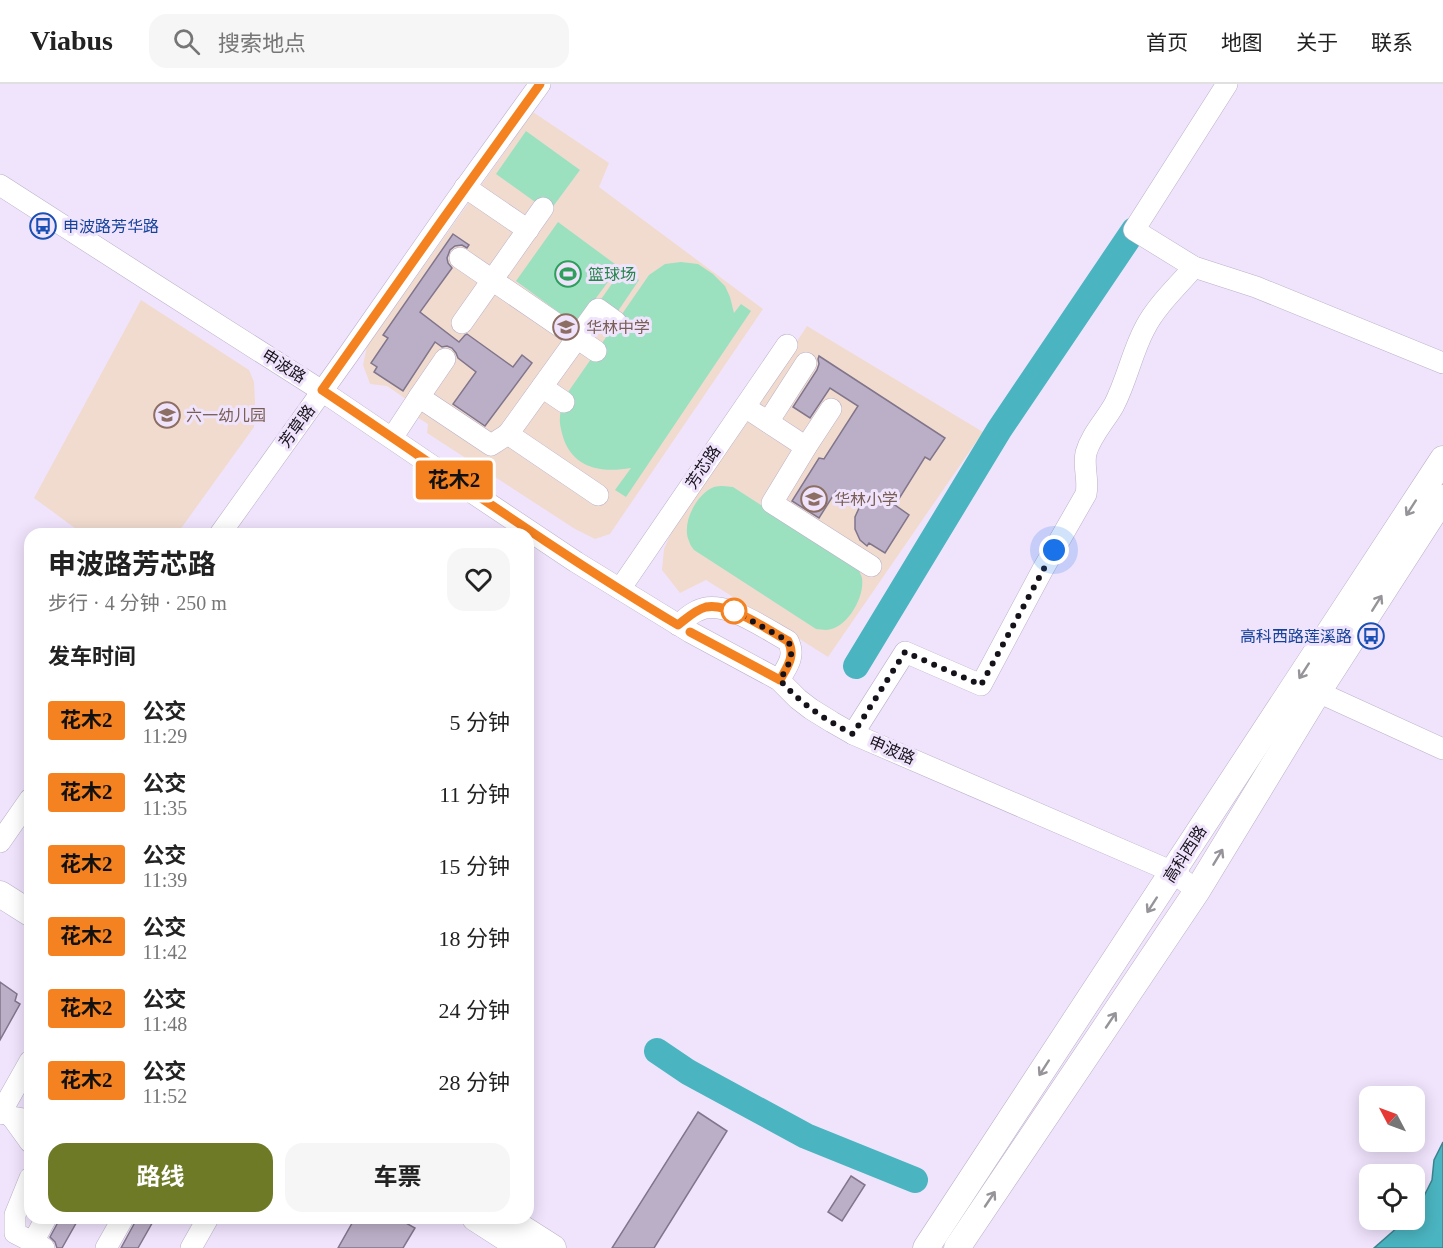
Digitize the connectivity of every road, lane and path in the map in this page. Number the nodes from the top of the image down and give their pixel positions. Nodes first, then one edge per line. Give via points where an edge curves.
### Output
1 (540, 84) edge
2 (1227, 84) edge
3 (0, 185) edge
4 (465, 187) junction
5 (543, 208) dead end
6 (528, 230) junction
7 (460, 258) dead end
8 (1194, 267) junction
9 (493, 281) junction
10 (616, 322) dead end
11 (462, 323) dead end
12 (577, 338) junction
13 (787, 345) dead end
14 (596, 351) dead end
15 (445, 359) dead end
16 (806, 363) dead end
17 (1443, 363) edge
18 (542, 387) junction
19 (322, 390) junction
20 (419, 397) junction
21 (564, 402) dead end
22 (745, 407) junction
23 (831, 409) dead end
24 (768, 422) junction
25 (508, 434) junction
26 (392, 438) junction
27 (806, 447) junction
28 (1443, 459) edge
29 (598, 495) dead end
30 (1443, 498) edge
31 (224, 528) edge
32 (526, 528) edge
33 (534, 533) edge
34 (871, 566) dead end
35 (620, 589) junction
36 (678, 625) junction
37 (780, 680) junction
38 (1318, 692) junction
39 (853, 734) junction
40 (1443, 749) edge
41 (24, 808) edge
42 (0, 842) edge
43 (1173, 872) junction
44 (1197, 891) junction
45 (0, 894) edge
46 (24, 909) edge
47 (0, 914) edge
48 (24, 929) edge
49 (24, 1076) edge
50 (9, 1115) edge
51 (24, 1134) edge
52 (24, 1193) edge
53 (41, 1224) edge
54 (120, 1224) edge
55 (205, 1224) edge
56 (484, 1224) edge
57 (515, 1224) edge
58 (24, 1243) edge
59 (106, 1248) edge
60 (191, 1248) edge
61 (522, 1248) edge
62 (553, 1248) edge
63 (926, 1248) edge
64 (957, 1248) edge

1 - 4 street, 芳草路
2 - 8 street via 1134,230
3 - 19 street, 申波路
4 - 6 street
4 - 19 street, 芳草路
5 - 6 street
6 - 9 street
7 - 9 street
8 - 17 street via 1256,287
8 - 39 street via 1146,326 1124,383 1087,450 1086,494 981,685 905,652
9 - 11 street
9 - 12 street
10 - 12 street via 598,309
12 - 14 street
12 - 18 street
13 - 22 street, 芳芯路
15 - 20 street
16 - 24 street
18 - 21 street
18 - 25 street
19 - 26 street, 申波路
19 - 31 street, 芳草路
20 - 25 street via 491,445
20 - 26 street
22 - 24 street
22 - 35 street, 芳芯路
23 - 27 street
24 - 27 street
25 - 29 street
26 - 32 street, 申波路
27 - 34 street via 772,503
28 -> 43 main road, 高科西路
38 -> 30 main road, 高科西路
33 - 35 street, 申波路
35 - 36 street, 申波路
36 - 37 street, 申波路
36 - 37 street via 707,607 733,611 788,641 792,657
37 - 39 street, 申波路 via 811,709
38 - 40 street
44 -> 38 main road, 高科西路
39 - 43 street, 申波路
41 - 42 street
43 - 44 street, 申波路
43 -> 63 main road, 高科西路
64 -> 44 main road, 高科西路
45 - 46 main road
47 - 48 main road
49 - 50 street
50 - 51 street
52 - 58 street via 15,1215
53 - 58 street
54 - 59 street
55 - 60 street
56 - 61 main road
57 - 62 main road

